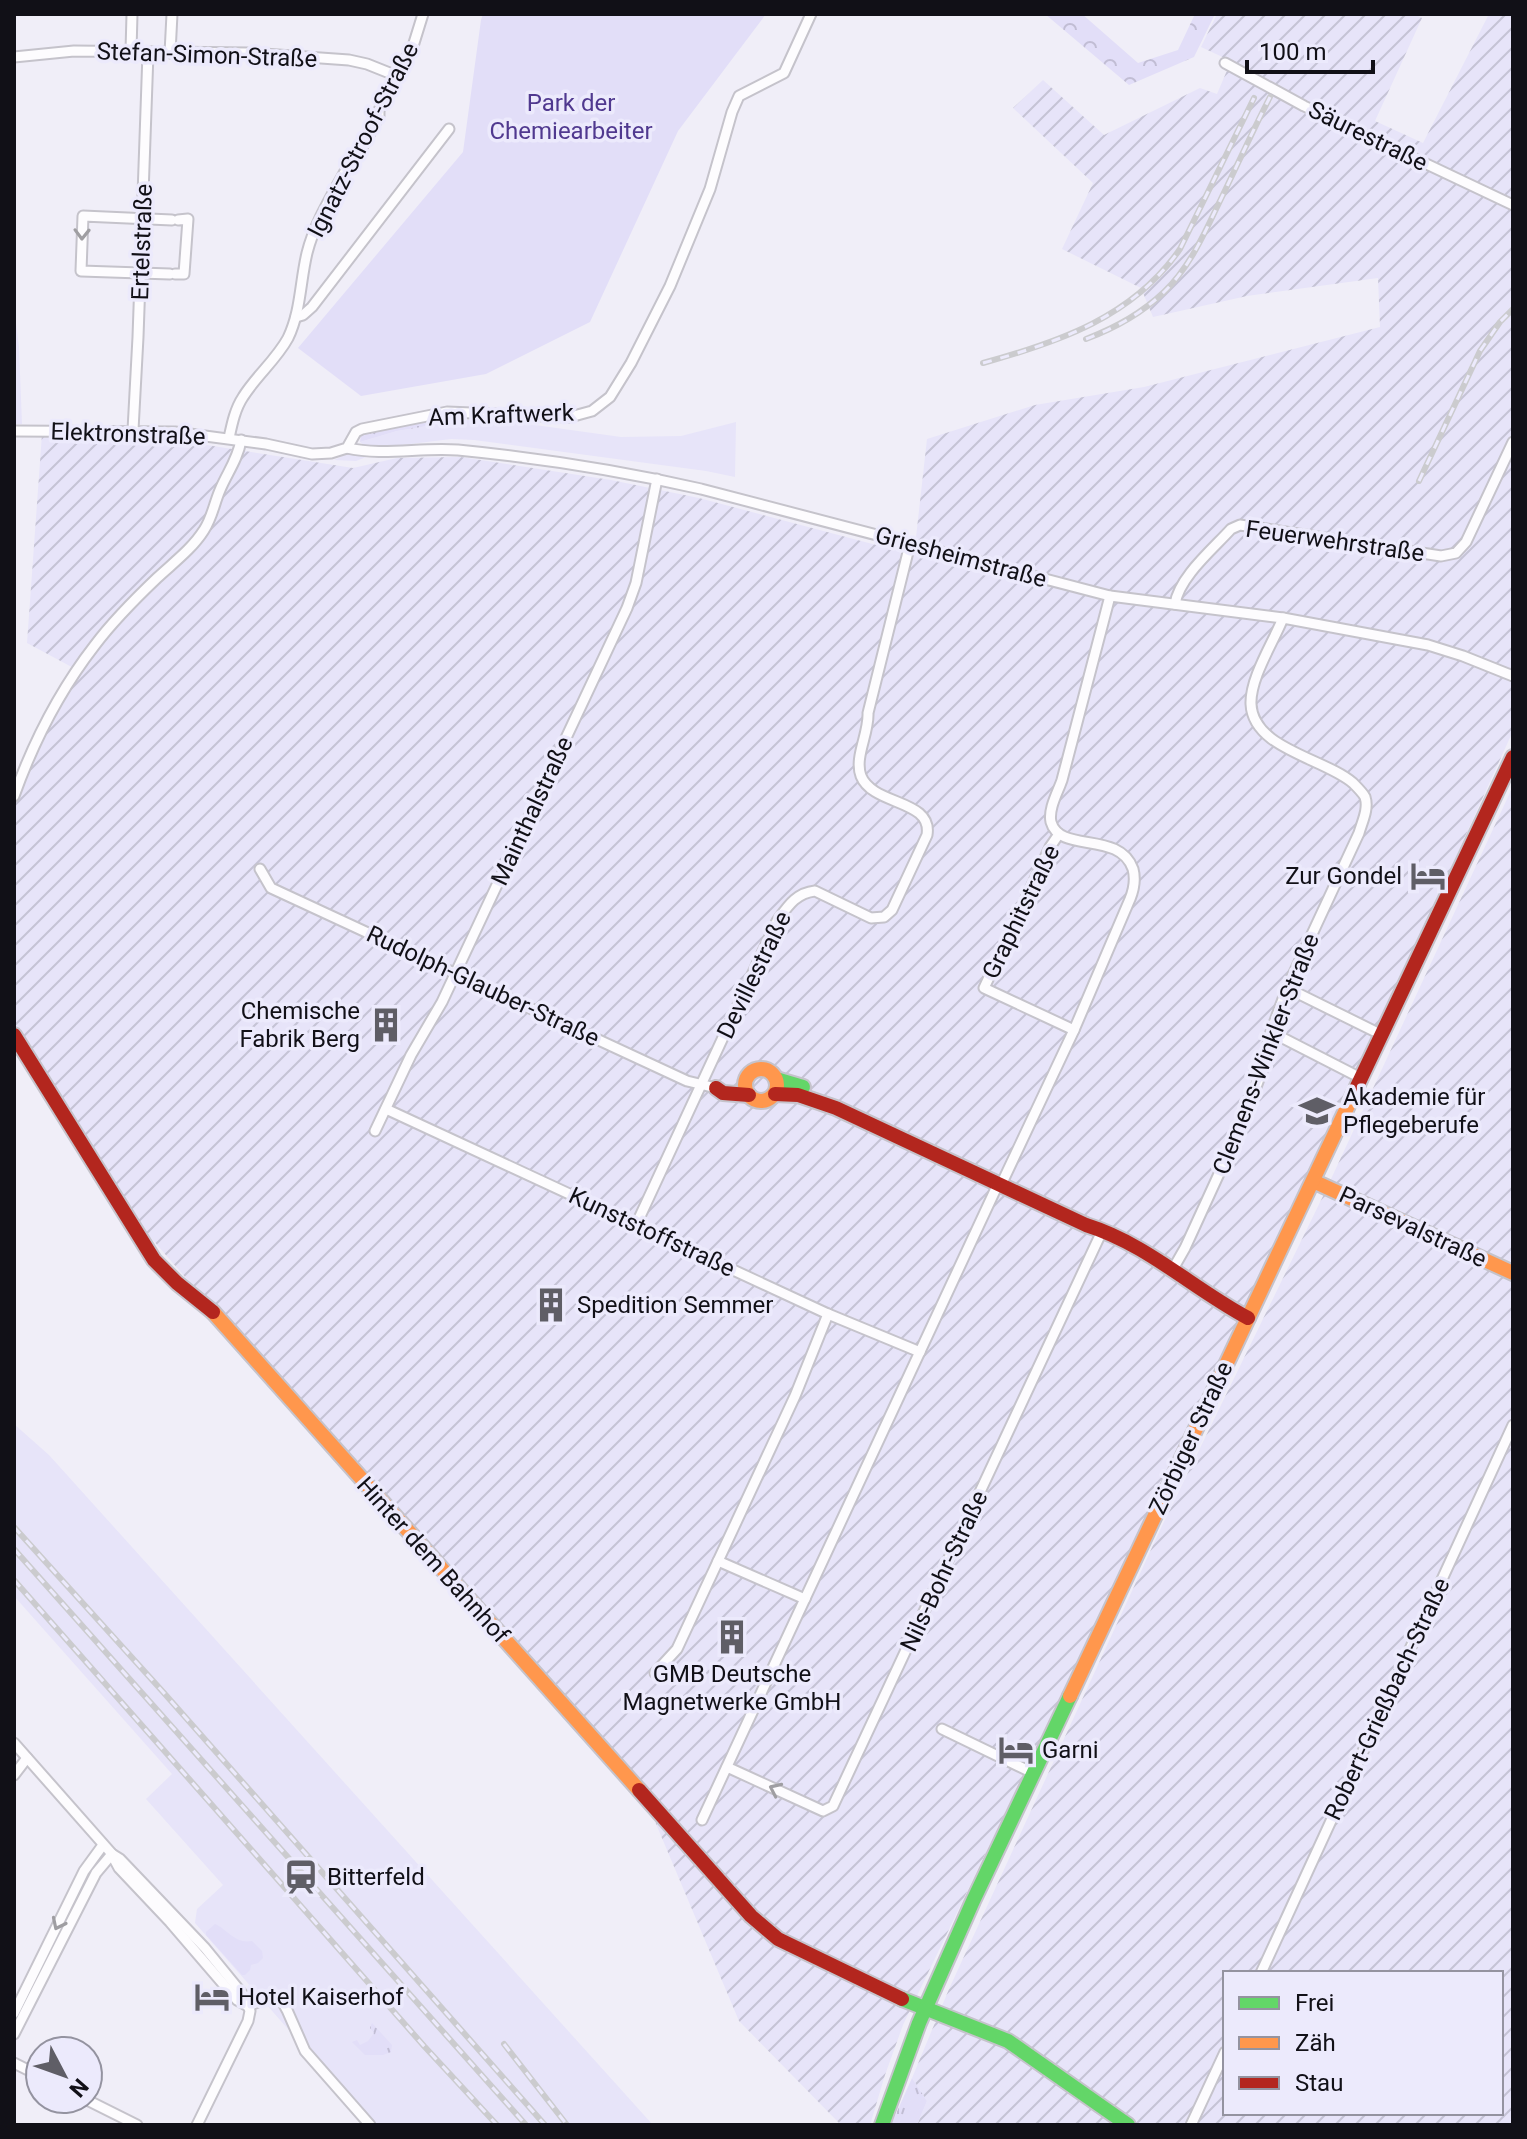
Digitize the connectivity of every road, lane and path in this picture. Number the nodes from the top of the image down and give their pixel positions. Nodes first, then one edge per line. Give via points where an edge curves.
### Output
1 (132, 14) edge
2 (172, 14) edge
3 (423, 14) edge
4 (811, 14) edge
5 (131, 51) junction
6 (148, 53) junction
7 (170, 53) junction
8 (14, 57) edge
9 (1225, 63) dead end
10 (397, 76) junction
11 (449, 129) dead end
12 (1513, 205) edge
13 (143, 220) junction
14 (140, 273) junction
15 (296, 317) junction
16 (133, 430) junction
17 (14, 431) edge
18 (229, 438) junction
19 (241, 440) junction
20 (1513, 442) edge
21 (347, 448) junction
22 (657, 479) junction
23 (910, 544) junction
24 (1110, 596) junction
25 (1175, 604) junction
26 (1283, 618) junction
27 (1513, 676) edge
28 (1513, 757) edge
29 (14, 796) edge
30 (1059, 834) junction
31 (260, 869) dead end
32 (456, 973) junction
33 (1287, 988) junction
34 (1074, 1030) junction
35 (1374, 1031) dead end
36 (1271, 1032) junction
37 (14, 1035) edge
38 (1353, 1074) dead end
39 (701, 1085) junction
40 (775, 1086) junction
41 (716, 1088) joint
42 (748, 1088) junction
43 (386, 1109) junction
44 (375, 1131) dead end
45 (1313, 1181) junction
46 (1001, 1182) junction
47 (636, 1225) junction
48 (1103, 1229) junction
49 (1173, 1269) junction
50 (1513, 1273) edge
51 (828, 1314) junction
52 (1248, 1318) junction
53 (920, 1352) junction
54 (1513, 1425) edge
55 (718, 1561) junction
56 (805, 1599) junction
57 (655, 1673) dead end
58 (942, 1729) dead end
59 (14, 1743) edge
60 (27, 1758) junction
61 (727, 1767) junction
62 (1033, 1773) junction
63 (14, 1775) edge
64 (702, 1820) dead end
65 (103, 1845) junction
66 (112, 1854) junction
67 (1262, 1971) edge
68 (248, 2006) junction
69 (925, 2009) junction
70 (14, 2013) edge
71 (14, 2034) edge
72 (1223, 2056) edge
73 (104, 2108) edge
74 (137, 2125) edge
75 (197, 2125) edge
76 (370, 2125) edge
77 (882, 2125) edge
78 (1128, 2125) edge
79 (1191, 2125) edge

1 - 5 street
2 - 7 street
3 - 10 street, Ignatz-Stroof-Straße
4 - 21 street, Am Kraftwerk via 784,73 739,96 710,189 670,286 610,397 592,411 570,417 447,412 362,429
5 - 6 street, Stefan-Simon-Straße
5 - 8 street, Stefan-Simon-Straße
6 - 7 street, Stefan-Simon-Straße
6 - 13 street, Ertelstraße
7 - 10 street, Stefan-Simon-Straße via 349,60
9 - 12 street, Säurestraße
10 - 15 street, Ignatz-Stroof-Straße via 314,233
11 - 15 street via 312,307
13 - 14 street, Ertelstraße
13 - 14 street via 188,219 184,274
13 -> 14 street via 83,216 81,271
14 - 16 street, Ertelstraße
15 - 18 street, Ignatz-Stroof-Straße via 281,349 242,398
16 - 17 street, Elektronstraße
16 - 18 street, Elektronstraße
18 - 19 street, Elektronstraße
19 - 21 street, Am Kraftwerk via 312,454
19 - 29 street via 205,529 82,662 40,733
20 - 25 street, Feuerwehrstraße via 1456,553 1441,556 1240,525 1187,577
21 - 22 street, Griesheimstraße via 444,449
22 - 23 street, Griesheimstraße
22 - 32 street, Mainthalstraße via 627,608
23 - 24 street, Griesheimstraße
23 - 39 street, Devillestraße via 859,763 860,775 874,791 925,818 927,835 884,917 871,918 815,891 790,902
24 - 25 street, Griesheimstraße
24 - 30 street, Graphitstraße via 1051,814
25 - 26 street, Griesheimstraße
26 - 27 street, Griesheimstraße via 1428,645
26 - 33 street, Clemens-Winkler-Straße via 1255,681 1253,717 1273,740 1356,786 1365,797 1366,812
28 - 45 street, Zörbiger Straße
30 - 34 street, Graphitstraße via 1116,849 1129,861 1135,879
30 - 34 street, Graphitstraße via 984,988
31 - 32 street, Rudolph-Glauber-Straße via 271,888
32 - 39 street, Rudolph-Glauber-Straße
32 - 43 street, Mainthalstraße
33 - 35 street
33 - 36 street, Clemens-Winkler-Straße
34 - 46 street, Graphitstraße
36 - 38 street
36 - 49 street, Clemens-Winkler-Straße via 1245,1117
37 - 69 street, Hinter dem Bahnhof via 154,1260 213,1312 751,1916 793,1948
39 - 41 street, Rudolph-Glauber-Straße
39 - 47 street
40 - 42 street, Rudolph-Glauber-Straße via 771,1098 762,1101 753,1099
40 - 42 street, Rudolph-Glauber-Straße via 771,1072 760,1069 753,1071
40 - 46 street, Rudolph-Glauber-Straße via 829,1096
41 - 42 street, Rudolph-Glauber-Straße
43 - 44 street, Mainthalstraße
43 - 47 street, Kunststoffstraße
45 - 50 street, Parsevalstraße
45 - 52 street, Zörbiger Straße
46 - 48 street, Rudolph-Glauber-Straße via 1090,1217
46 - 53 street, Graphitstraße
47 - 51 street, Kunststoffstraße
48 - 49 street, Rudolph-Glauber-Straße
48 -> 61 street, Nils-Bohr-Straße via 833,1806 823,1811
49 - 52 street, Rudolph-Glauber-Straße
51 - 53 street, Kunststoffstraße
51 - 55 street
52 - 62 street, Zörbiger Straße
53 - 56 street, Graphitstraße
54 - 67 street, Robert-Grießbach-Straße
55 - 56 street
55 - 57 street via 677,1649
56 - 61 street, Graphitstraße
58 - 62 street
59 - 60 street
60 - 63 street
60 - 65 street
61 - 64 street, Graphitstraße
62 - 69 street, Zörbiger Straße
65 - 66 street
65 -> 70 street via 84,1871
66 - 68 street via 205,1948
66 - 71 street via 96,1873
68 - 75 street via 248,2021
68 - 76 street via 268,1998 282,2001 305,2051
69 - 77 street, Zörbiger Straße
69 - 78 street, Hinter dem Bahnhof via 1008,2041
72 - 79 street
73 - 74 street

